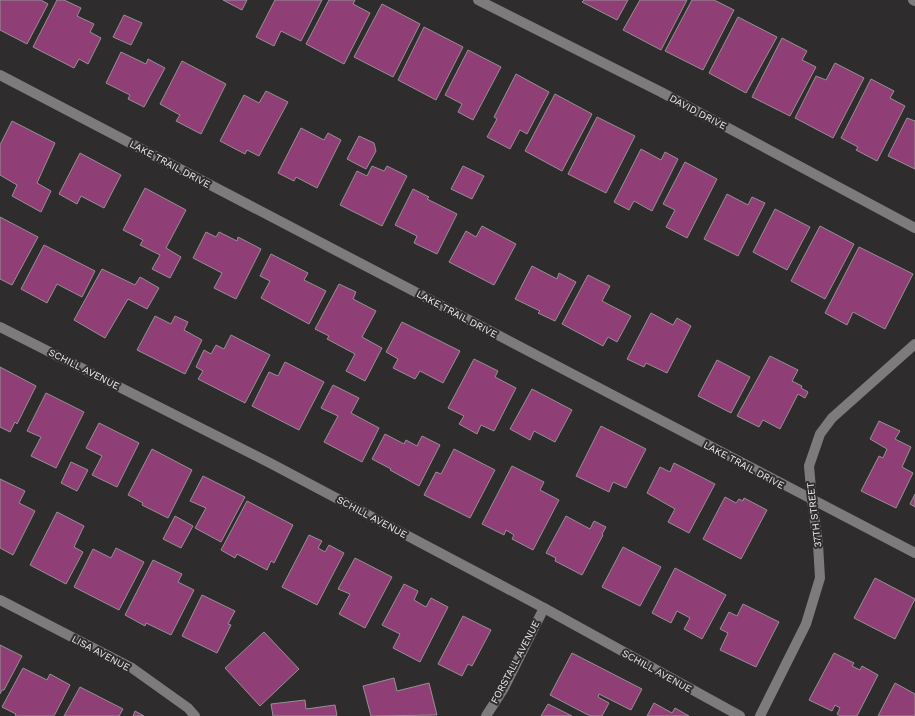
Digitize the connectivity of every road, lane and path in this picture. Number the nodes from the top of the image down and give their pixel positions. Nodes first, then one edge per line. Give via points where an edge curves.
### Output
1 (478, 0) edge
2 (0, 75) edge
3 (915, 228) edge
4 (0, 327) edge
5 (915, 344) edge
6 (812, 500) junction
7 (915, 553) edge
8 (0, 600) edge
9 (544, 608) junction
10 (196, 716) edge
11 (486, 716) edge
12 (740, 716) edge
13 (760, 716) edge

1 - 3 street, DAVID DRIVE via 667,96
2 - 6 street, LAKE TRAIL DRIVE
4 - 9 street, SCHILL AVENUE via 270,464
5 - 6 street, 37TH STREET via 832,418 820,434 809,466
6 - 7 street, LAKE TRAIL DRIVE
6 - 13 street, 37TH STREET via 820,578 806,624
8 - 10 street, LISA AVENUE via 132,668
9 - 11 street, FORSTALL AVENUE via 504,688
9 - 12 street, SCHILL AVENUE

